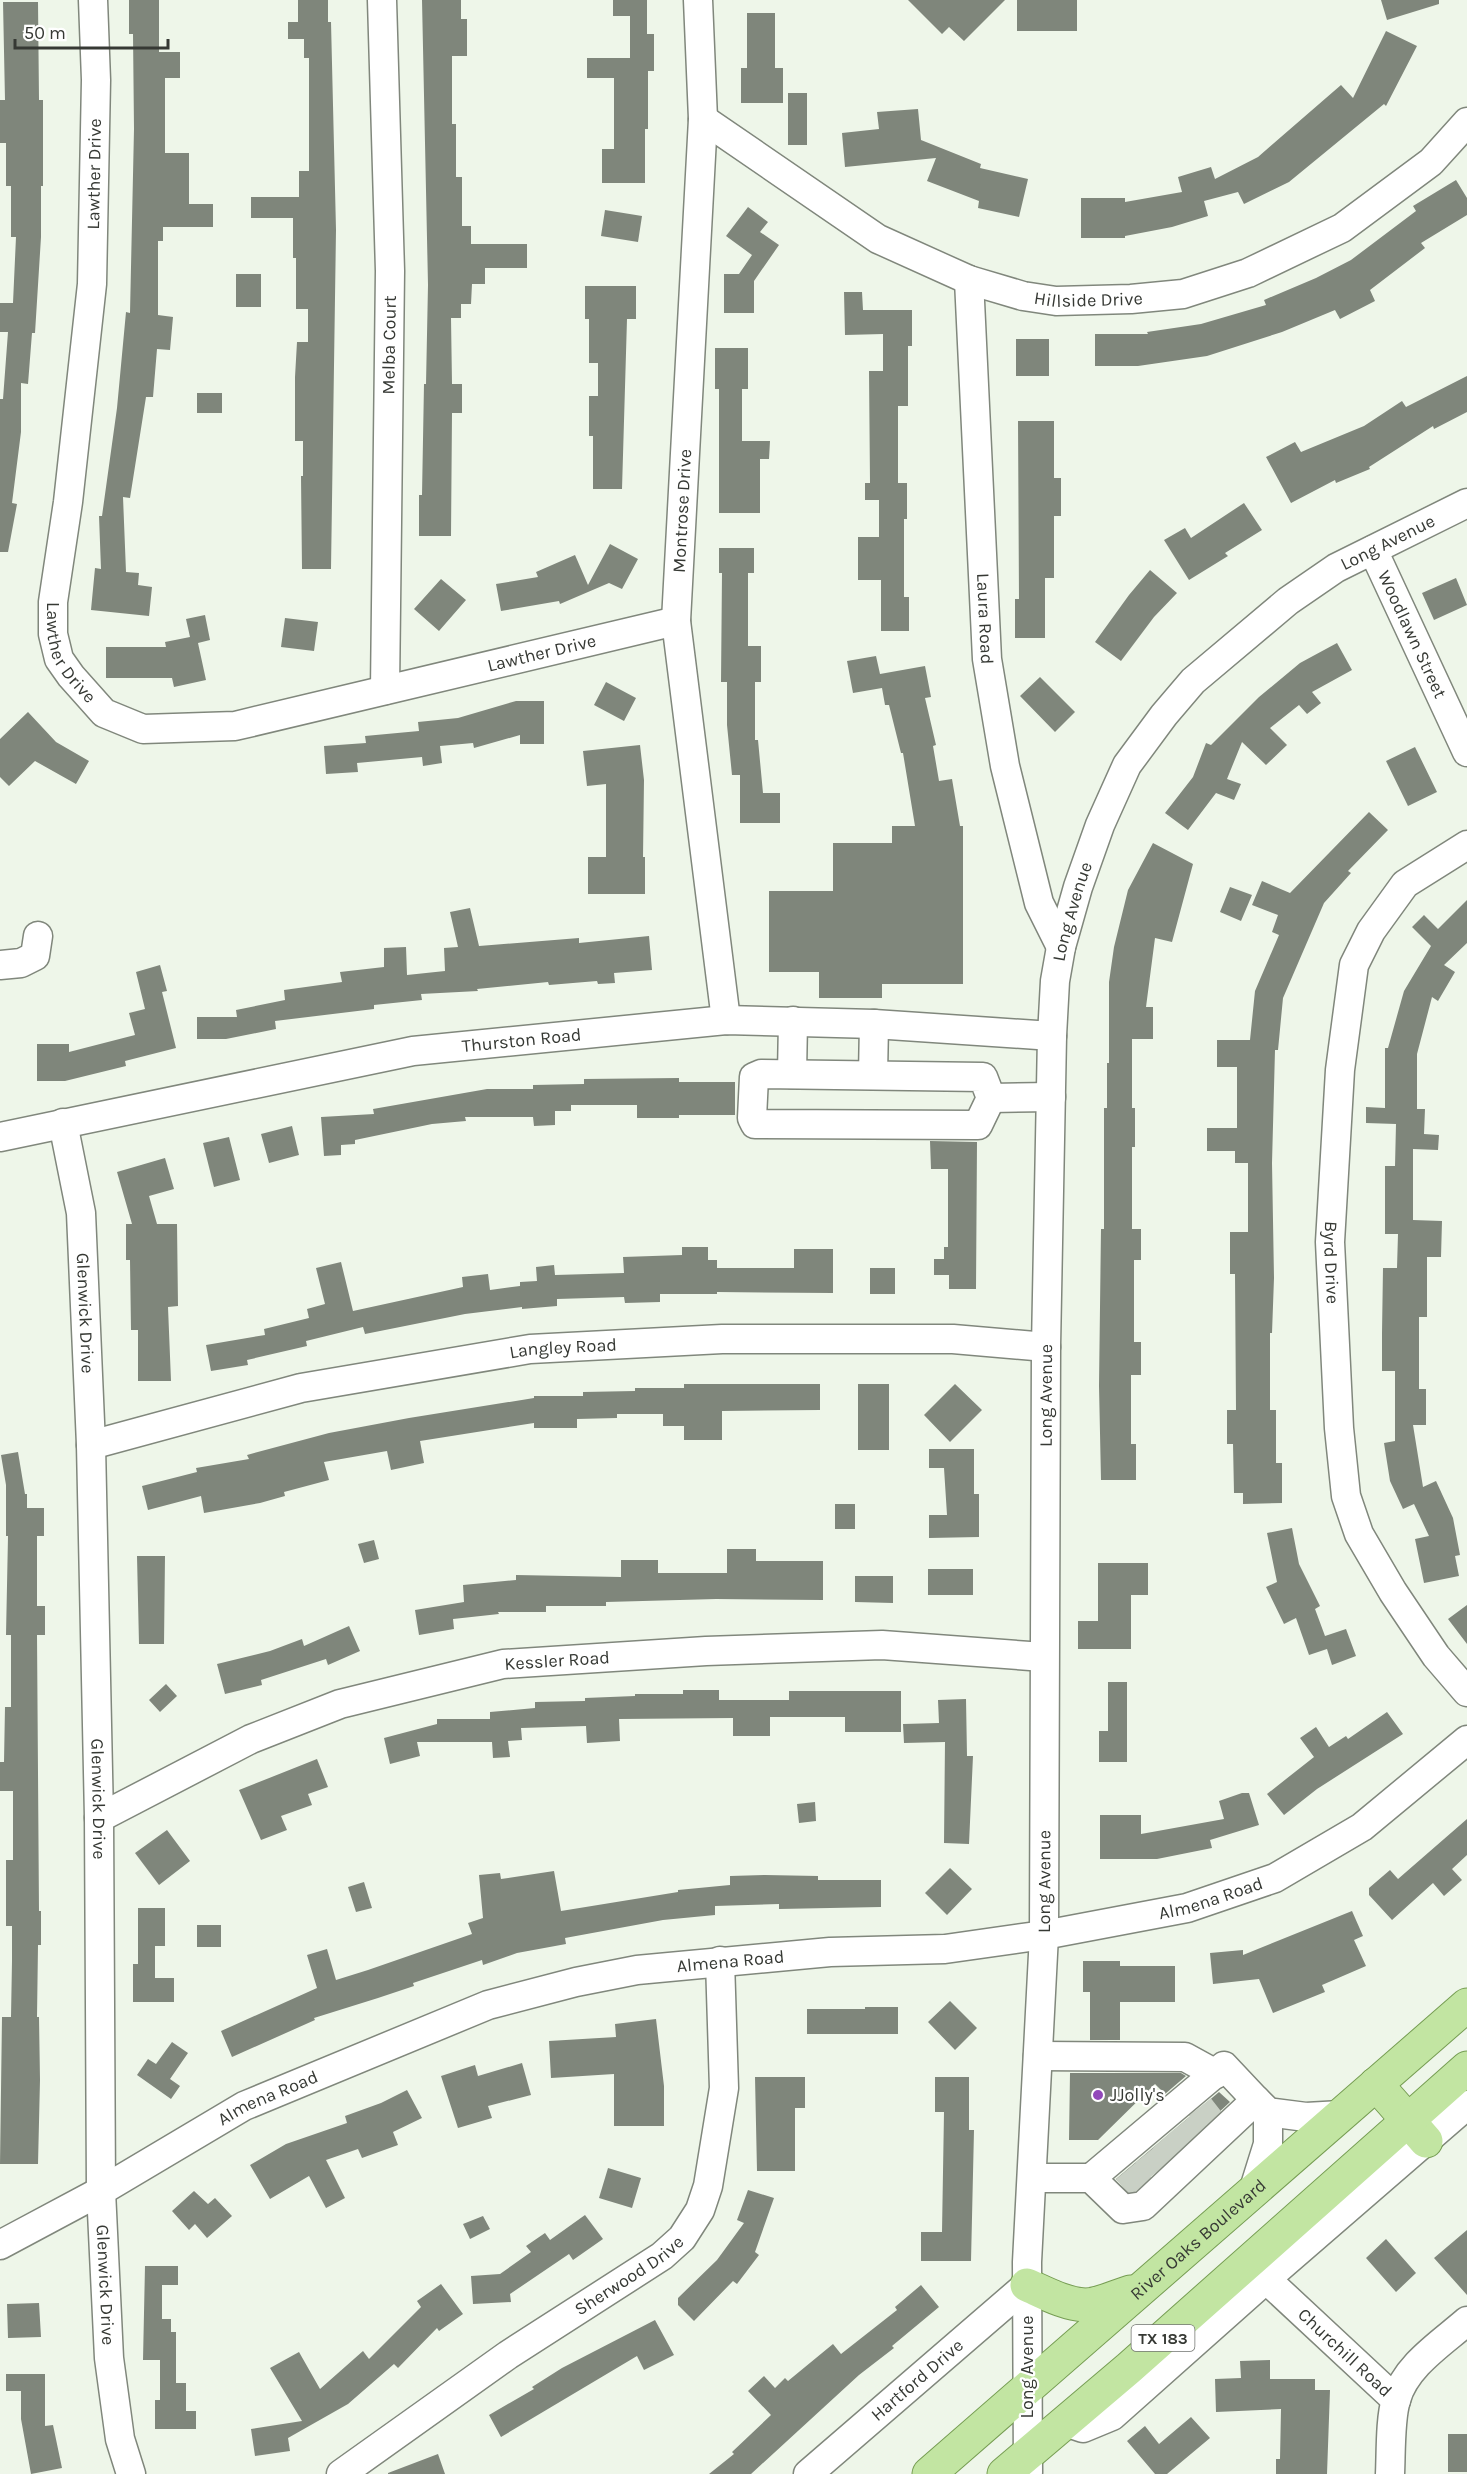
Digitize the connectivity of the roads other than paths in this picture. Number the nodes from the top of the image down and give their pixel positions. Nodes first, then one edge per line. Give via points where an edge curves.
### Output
1 (93, 0) edge
2 (382, 0) edge
3 (698, 0) edge
4 (703, 119) junction
5 (1467, 122) edge
6 (969, 280) junction
7 (1467, 503) edge
8 (1373, 550) junction
9 (676, 621) junction
10 (385, 690) junction
11 (1467, 752) edge
12 (1467, 845) edge
13 (38, 936) dead end
14 (1061, 947) junction
15 (0, 965) edge
16 (726, 1020) junction
17 (793, 1021) junction
18 (874, 1024) junction
19 (1052, 1036) junction
20 (792, 1074) junction
21 (873, 1076) junction
22 (1051, 1097) junction
23 (991, 1098) junction
24 (63, 1124) junction
25 (2, 1133) edge
26 (1046, 1347) junction
27 (91, 1444) junction
28 (1044, 1657) junction
29 (1467, 1692) edge
30 (1467, 1740) edge
31 (99, 1818) junction
32 (1044, 1935) junction
33 (720, 1961) junction
34 (1467, 2005) edge
35 (1038, 2056) junction
36 (1467, 2068) edge
37 (1216, 2074) junction
38 (1376, 2084) junction
39 (1467, 2105) edge
40 (1262, 2106) junction
41 (1341, 2115) junction
42 (1418, 2130) junction
43 (1170, 2147) junction
44 (1032, 2178) junction
45 (1091, 2178) junction
46 (101, 2191) junction
47 (1253, 2192) junction
48 (0, 2245) edge
49 (1266, 2279) junction
50 (1027, 2285) junction
51 (1143, 2287) junction
52 (1467, 2321) edge
53 (1026, 2390) junction
54 (1396, 2400) junction
55 (1065, 2422) junction
56 (1020, 2467) edge
57 (132, 2474) edge
58 (341, 2474) edge
59 (807, 2474) edge
60 (929, 2474) edge
61 (1390, 2474) edge

1 - 10 street, Lawther Drive via 96,80 92,284 53,602 53,634 59,659 104,713 143,729 236,726
2 - 10 street, Melba Court via 390,270
3 - 4 street, Montrose Drive
4 - 6 street, Hillside Drive via 878,239
4 - 9 street, Montrose Drive
5 - 6 street, Hillside Drive via 1431,162 1342,228 1248,273 1183,294 1056,301
6 - 14 street, Laura Road via 987,659 1005,765 1039,903
7 - 8 street, Long Avenue
8 - 11 street, Woodlawn Street
8 - 14 street, Long Avenue via 1336,568 1288,601 1193,681 1164,715 1128,765 1100,825
9 - 10 street, Lawther Drive
9 - 16 street, Montrose Drive
12 - 29 street, Byrd Drive via 1405,884 1371,931 1354,965 1340,1070 1330,1242 1346,1496 1359,1534 1393,1592 1436,1656
13 - 15 street via 35,956 21,963
14 - 19 street, Long Avenue
16 - 17 street, Thurston Road
16 - 24 street, Thurston Road via 413,1051
17 - 18 street, Thurston Road
17 - 20 street
18 - 19 street, Thurston Road
18 - 21 street
19 - 22 street, Long Avenue
20 - 21 street
20 - 23 street via 754,1077 754,1125 978,1125
21 - 23 street via 983,1077
22 - 23 street
22 - 26 street, Long Avenue
24 - 25 street, Thurston Road
24 - 27 street, Glenwick Drive via 81,1213
26 - 27 street, Langley Road via 952,1339 722,1339 530,1349 301,1388
26 - 28 street, Long Avenue
27 - 31 street, Glenwick Drive
28 - 31 street, Kessler Road via 882,1645 706,1651 503,1665 340,1704 252,1739
28 - 32 street, Long Avenue
30 - 32 street, Almena Road via 1362,1827 1275,1878 1187,1908
31 - 46 street, Glenwick Drive
32 - 33 street, Almena Road via 945,1949 830,1952
32 - 35 street, Long Avenue
33 - 46 street, Almena Road via 637,1970 488,2005 244,2106
33 - 58 street, Sherwood Drive via 724,2088 708,2186 700,2210 682,2238 662,2256 508,2355
34 - 38 main road, River Oaks Boulevard / TX 183
35 - 37 street via 1185,2057
35 - 44 street, Long Avenue
36 - 42 main road, TX 183
37 - 40 street via 1224,2066
37 - 43 street
38 - 41 main road, River Oaks Boulevard / TX 183
38 - 42 main road
39 - 42 street
40 - 41 street via 1306,2116
40 - 43 street
40 - 47 street via 1268,2144
41 - 47 main road, River Oaks Boulevard / TX 183
42 - 49 street
42 - 55 main road, TX 183
43 - 45 street
43 - 45 street via 1143,2206 1123,2209
44 - 45 street
44 - 50 street, Long Avenue
46 - 48 street, Almena Road
46 - 57 street, Glenwick Drive via 109,2358 120,2439
47 - 51 main road, River Oaks Boulevard / TX 183
49 - 54 street, Churchill Road
49 - 55 street via 1112,2416 1083,2428
50 - 51 main road via 1084,2305
50 - 53 street, Long Avenue
50 - 59 street, Hartford Drive
51 - 53 main road, River Oaks Boulevard / TX 183
52 - 54 street via 1420,2362 1406,2378
53 - 56 street, Long Avenue
53 - 60 main road, River Oaks Boulevard / TX 183
54 - 61 street, Churchill Road
55 - 56 main road, TX 183

